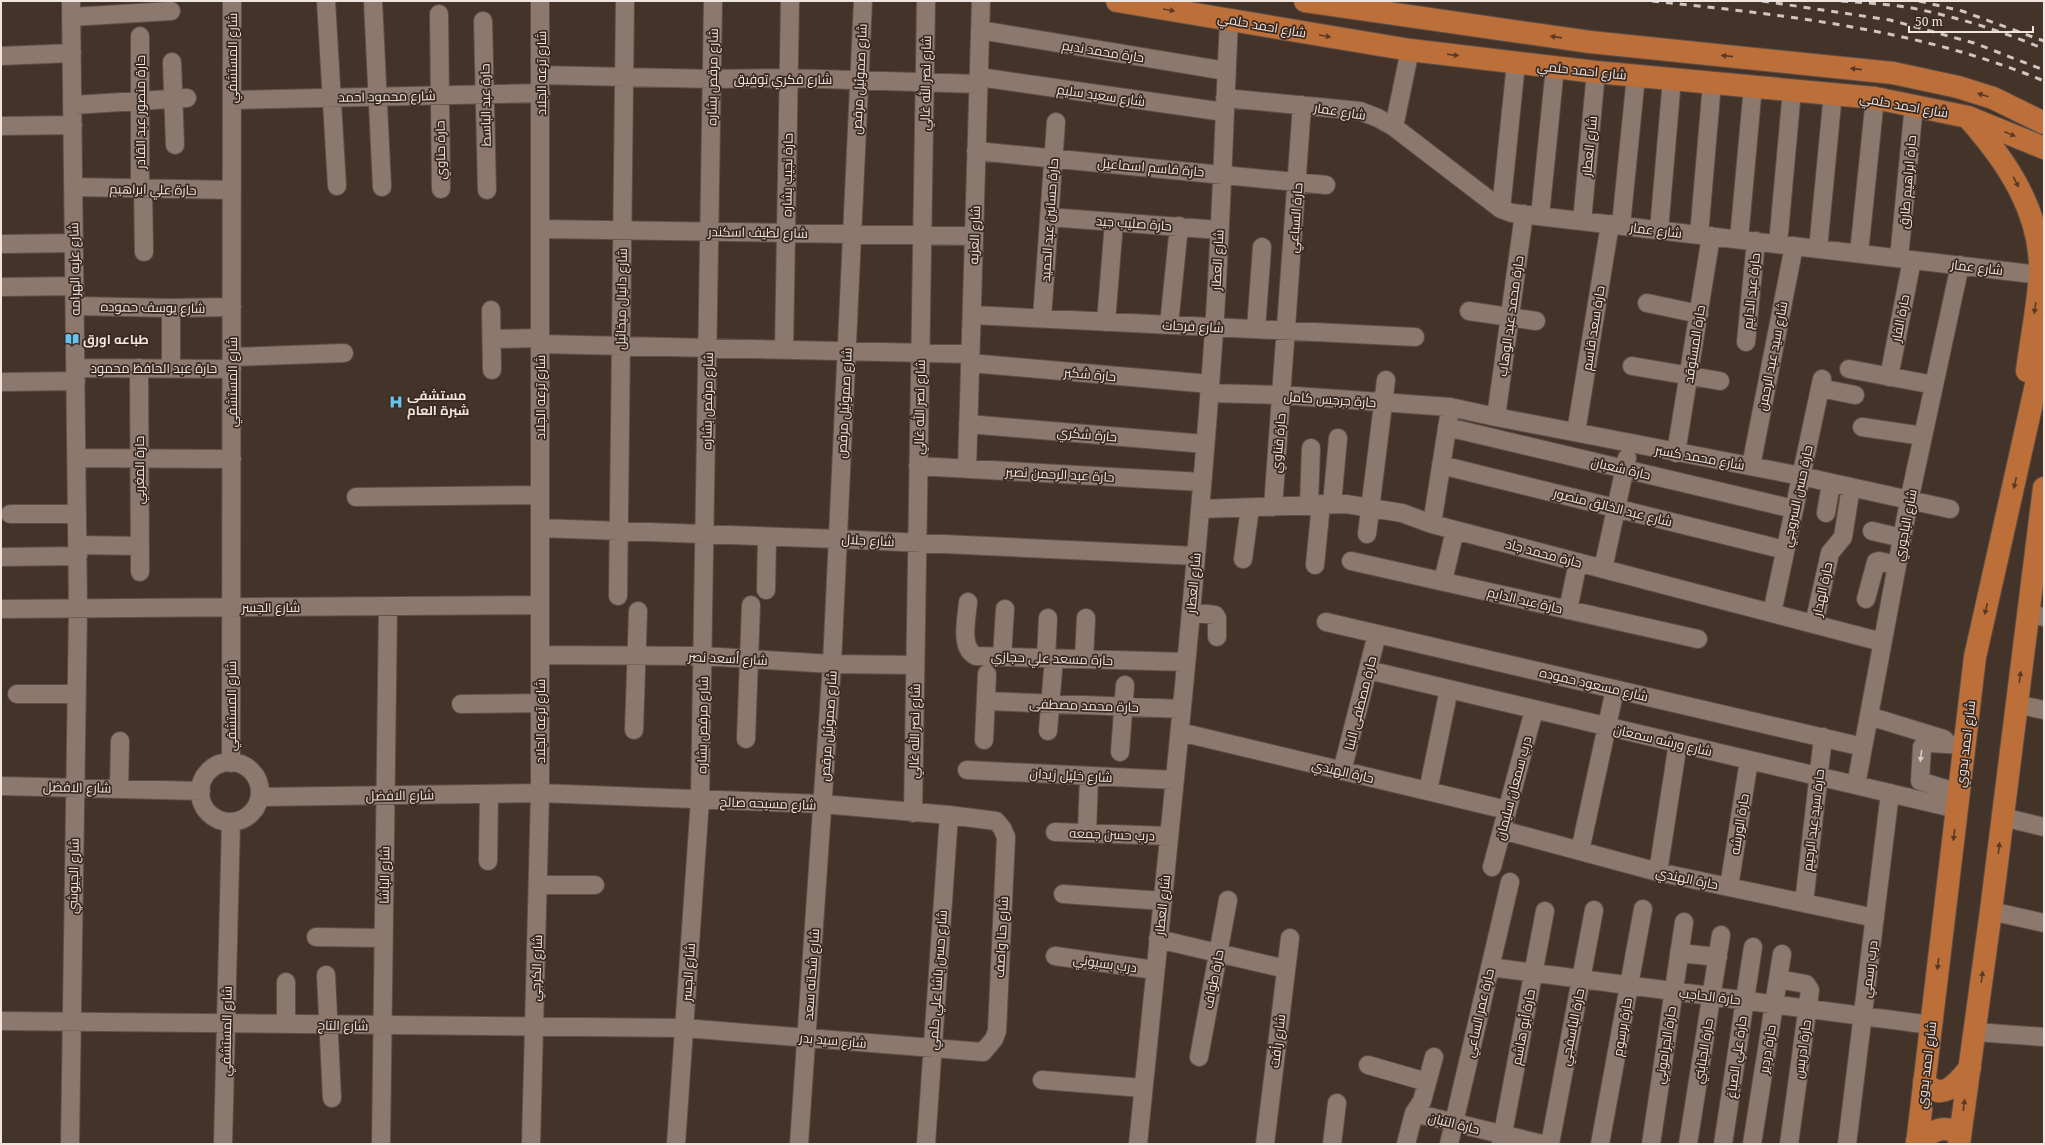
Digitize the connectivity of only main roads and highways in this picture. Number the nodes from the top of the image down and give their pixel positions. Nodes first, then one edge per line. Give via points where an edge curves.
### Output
1 (1117, 1) edge
2 (1305, 1) edge
3 (1590, 42) junction
4 (1592, 72) junction
5 (1968, 117) junction
6 (2044, 123) edge
7 (2044, 148) edge
8 (2044, 349) edge
9 (2022, 455) junction
10 (2044, 488) edge
11 (2042, 518) edge
12 (2037, 615) edge
13 (1970, 1068) junction
14 (1924, 1082) junction
15 (1960, 1140) edge
16 (1917, 1142) edge

1 -> 4 main road, شارع احمد حلمي via 1410,50
3 -> 2 main road
3 - 4 main road
6 -> 3 main road via 1993,98 1958,87 1893,73
4 - 5 main road, شارع احمد حلمي via 1875,98
5 -> 7 main road, شارع احمد حلمي
5 -> 9 main road via 1995,149 2014,178 2027,204 2036,232 2040,275 2017,430
8 - 9 main road, شارع احمد بدوي
9 -> 14 main road, شارع احمد بدوي via 1975,657
10 - 11 main road
11 - 12 main road
13 -> 12 main road via 2016,704
13 - 14 main road via 1956,1084 1945,1090 1933,1090
15 -> 13 main road
14 - 16 main road, شارع احمد بدوي
15 - 16 main road via 1951,1129 1939,1128

